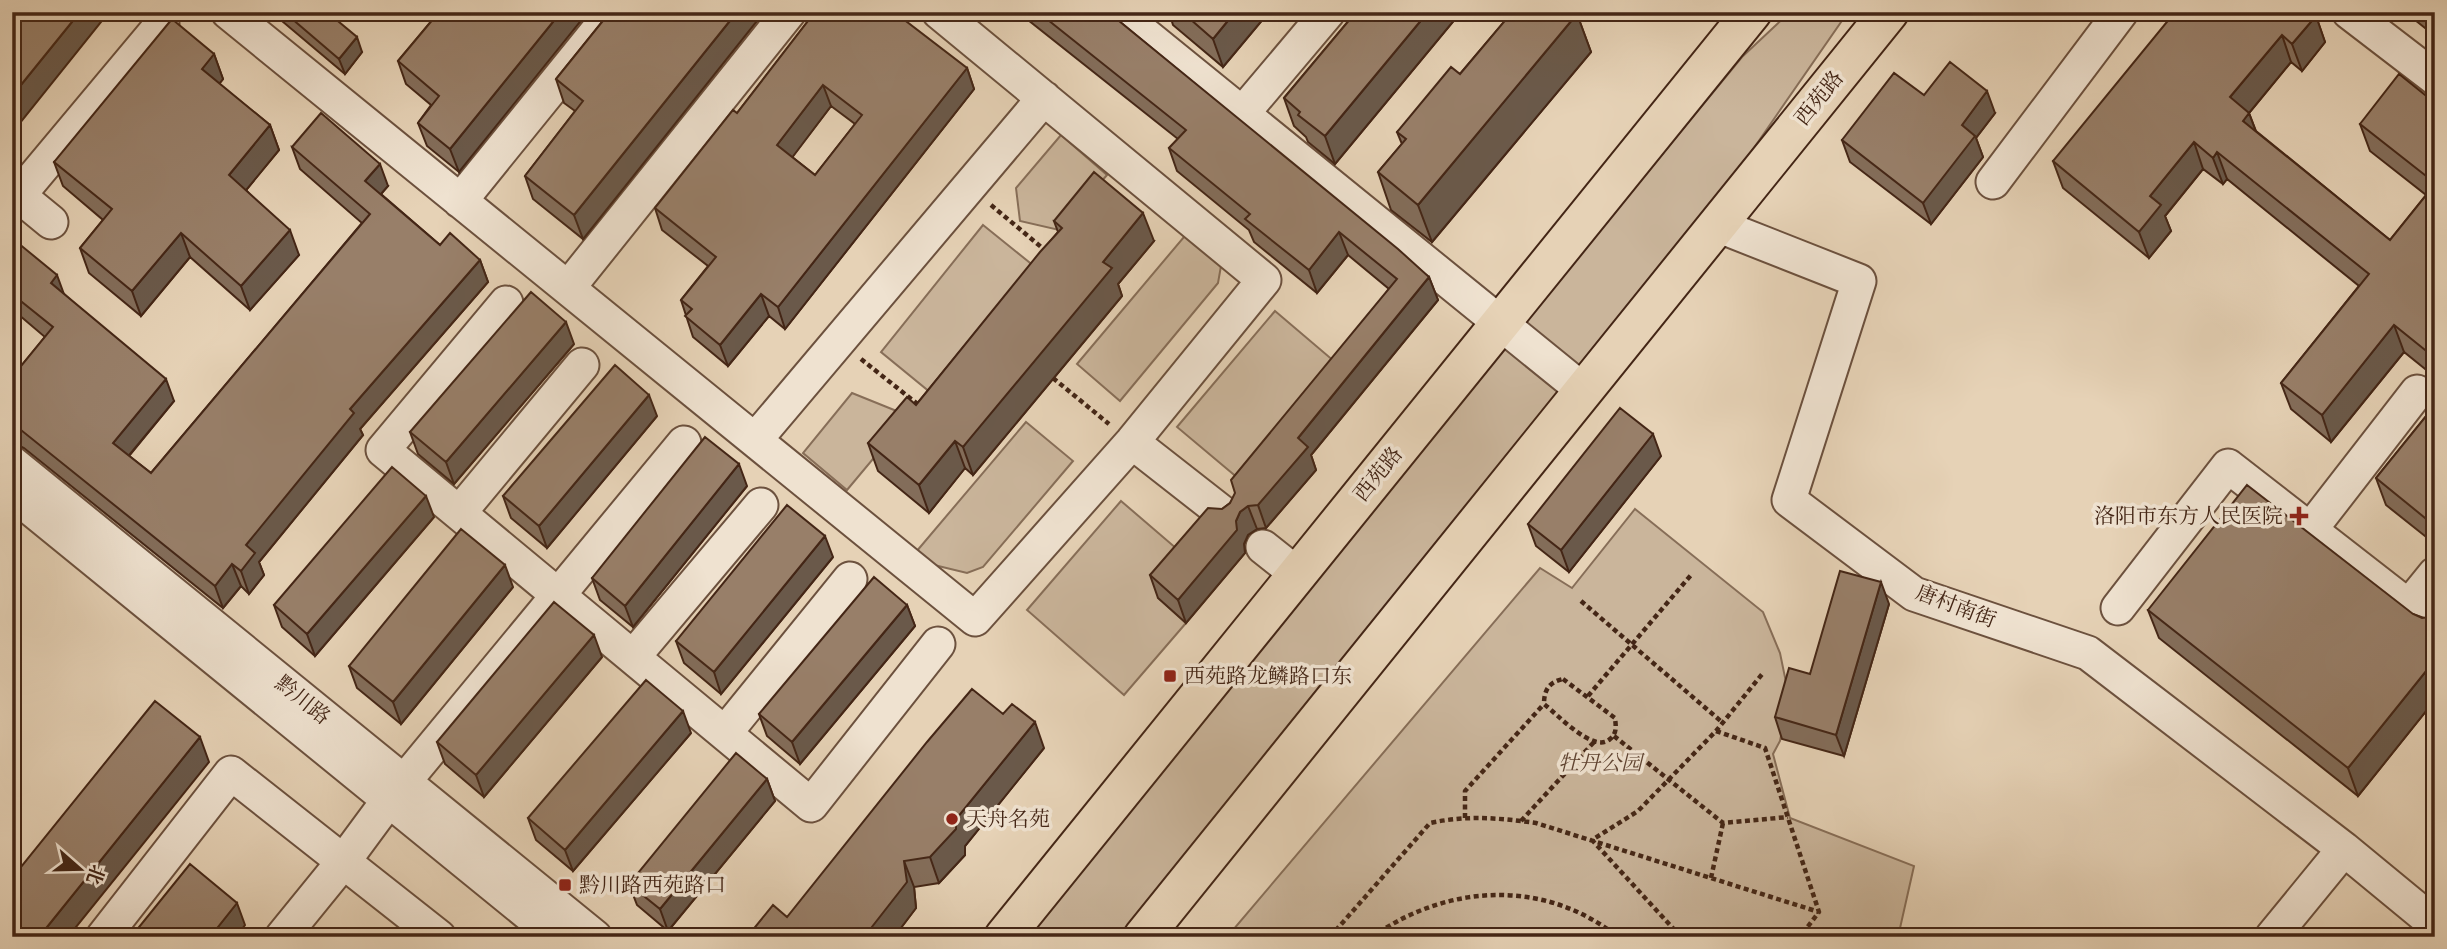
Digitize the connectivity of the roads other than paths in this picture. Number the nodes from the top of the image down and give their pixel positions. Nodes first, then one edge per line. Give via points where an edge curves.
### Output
1 (228, 12) edge
2 (613, 12) edge
3 (789, 12) edge
4 (939, 12) edge
5 (1328, 12) edge
6 (1752, 12) edge
7 (1889, 12) edge
8 (2349, 12) edge
9 (1129, 16) edge
10 (2108, 17) edge
11 (162, 24) dead end
12 (2435, 78) edge
13 (1044, 98) junction
14 (1242, 114) junction
15 (1993, 182) dead end
16 (16, 193) edge
17 (460, 201) junction
18 (51, 222) dead end
19 (1717, 225) junction
20 (568, 288) junction
21 (506, 303) dead end
22 (1499, 324) junction
23 (582, 365) dead end
24 (1584, 391) junction
25 (2417, 392) dead end
26 (755, 440) junction
27 (1132, 442) junction
28 (684, 443) dead end
29 (12, 463) edge
30 (12, 493) edge
31 (761, 505) dead end
32 (459, 513) junction
33 (1224, 514) edge
34 (2310, 530) junction
35 (1263, 547) dead end
36 (1297, 574) junction
37 (2435, 574) edge
38 (850, 579) dead end
39 (559, 596) junction
40 (2409, 606) junction
41 (2118, 608) dead end
42 (2435, 627) edge
43 (938, 644) dead end
44 (633, 657) junction
45 (724, 733) junction
46 (396, 791) junction
47 (2344, 849) junction
48 (343, 862) junction
49 (2435, 924) edge
50 (103, 937) edge
51 (282, 937) edge
52 (439, 937) edge
53 (557, 937) edge
54 (595, 937) edge
55 (1004, 937) edge
56 (1143, 937) edge
57 (2272, 937) edge

1 - 17 street
2 - 17 street
3 - 20 street
4 - 13 street
5 - 14 street
6 - 22 main road, 西苑路
7 - 19 main road, 西苑路
8 - 12 street
9 - 14 street
10 - 15 street
11 - 16 street
13 - 26 street
13 - 27 street via 1264,280
14 - 22 street
16 - 18 street
17 - 20 street
19 - 24 main road, 西苑路
19 - 47 street, 唐村南街 via 1858,281 1790,499 1914,594 2088,653
20 - 26 street
21 - 32 street via 383,450
22 - 24 street
22 - 36 main road, 西苑路
23 - 32 street
24 - 56 main road, 西苑路
25 - 34 street
26 - 27 street via 975,619
27 - 33 street
28 - 39 street
29 - 46 street, 黔川路
30 - 46 street, 黔川路
31 - 44 street
32 - 39 street
34 - 40 street
34 - 41 street via 2228,466
35 - 36 street
36 - 55 main road, 西苑路
37 - 40 street
38 - 45 street
39 - 44 street
39 - 46 street
40 - 42 street
43 - 45 street via 811,805
44 - 45 street
46 - 48 street
46 - 53 street, 黔川路
46 - 54 street, 黔川路
47 - 49 street, 唐村南街
47 - 57 street
48 - 50 street via 231,773
48 - 51 street
48 - 52 street

